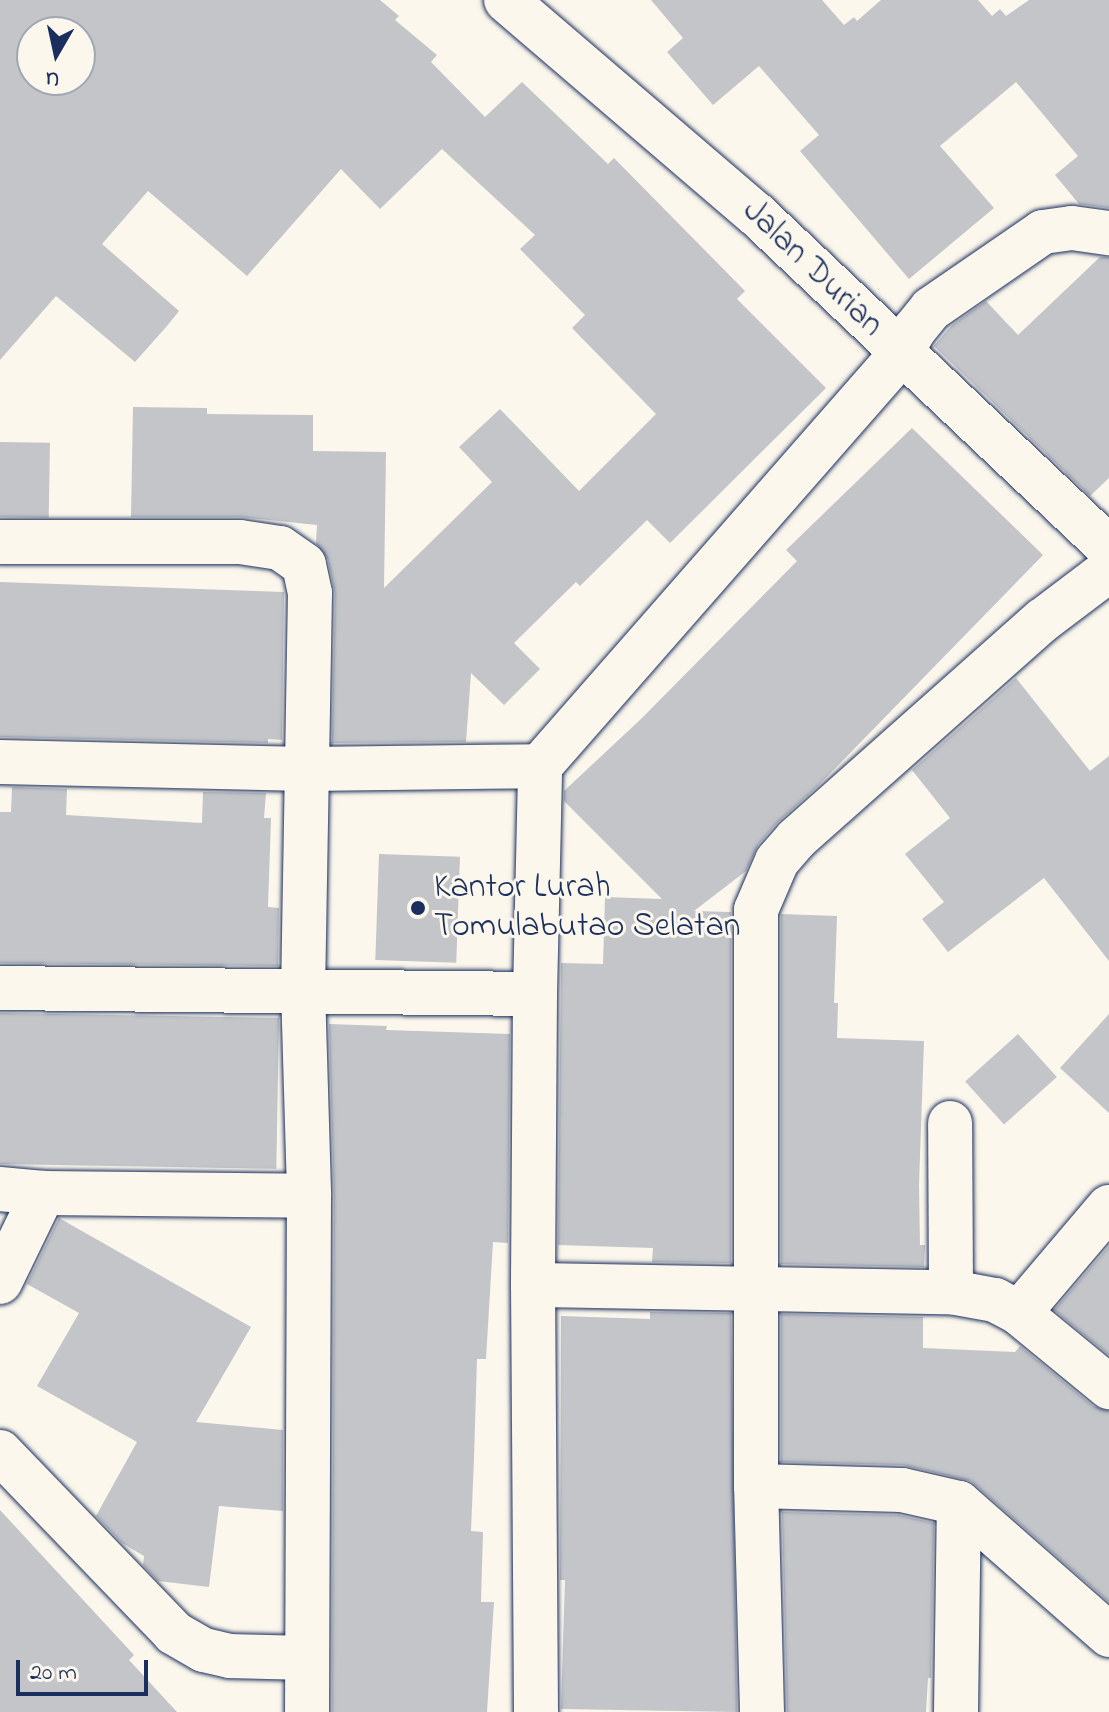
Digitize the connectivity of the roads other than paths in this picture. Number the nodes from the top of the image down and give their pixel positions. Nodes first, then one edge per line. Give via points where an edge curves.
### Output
1 (506, 0) edge
2 (1109, 233) edge
3 (901, 354) junction
4 (0, 542) edge
5 (1109, 548) edge
6 (1109, 570) edge
7 (0, 762) edge
8 (540, 766) junction
9 (306, 769) junction
10 (0, 988) edge
11 (303, 989) junction
12 (535, 994) junction
13 (950, 1123) dead end
14 (0, 1189) edge
15 (43, 1193) junction
16 (309, 1196) junction
17 (1109, 1207) edge
18 (0, 1282) edge
19 (533, 1285) junction
20 (757, 1290) junction
21 (951, 1292) junction
22 (1019, 1313) junction
23 (1109, 1387) edge
24 (0, 1452) edge
25 (756, 1486) junction
26 (959, 1503) junction
27 (1109, 1635) edge
28 (306, 1658) junction
29 (307, 1712) edge
30 (536, 1712) edge
31 (762, 1712) edge
32 (956, 1712) edge

1 - 3 street, Jalan Durian via 756,214
2 - 3 street via 1072,228 1028,240 931,309
3 - 5 street, Jalan Durian
3 - 8 street
4 - 9 street via 240,542 280,548 304,565 310,593
6 - 20 street via 1043,620 796,839 764,883 756,910
7 - 9 street
8 - 9 street
8 - 12 street
9 - 11 street
10 - 11 street
11 - 12 street
11 - 16 street
12 - 19 street
13 - 21 street
14 - 15 street
15 - 16 street
15 - 18 street
16 - 28 street
17 - 22 street
19 - 20 street
19 - 30 street
20 - 21 street
20 - 25 street
21 - 22 street via 995,1300
22 - 23 street
24 - 28 street via 174,1633 204,1650 230,1656
25 - 26 street via 902,1490
25 - 31 street
26 - 27 street
26 - 32 street
28 - 29 street

